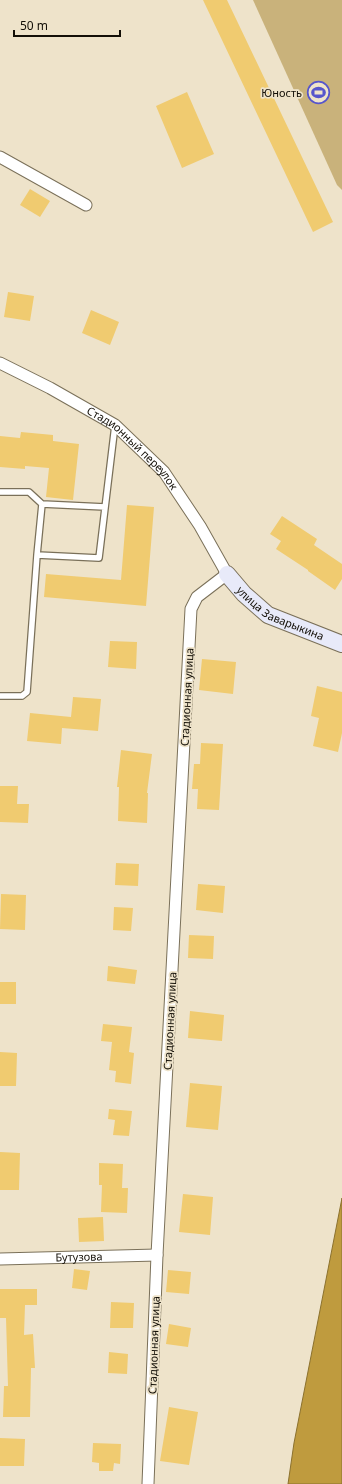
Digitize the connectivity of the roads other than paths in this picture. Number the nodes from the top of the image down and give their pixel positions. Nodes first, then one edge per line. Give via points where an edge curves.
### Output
1 (0, 157) edge
2 (86, 205) dead end
3 (0, 363) edge
4 (115, 425) junction
5 (0, 492) edge
6 (42, 504) junction
7 (105, 507) junction
8 (37, 555) junction
9 (227, 574) junction
10 (342, 644) edge
11 (0, 696) edge
12 (157, 1255) junction
13 (0, 1259) edge
14 (148, 1484) edge

1 - 2 street
3 - 4 street, Стадионный переулок
4 - 7 lane
4 - 9 street, Стадионный переулок via 164,472 200,526
5 - 6 lane via 30,492
6 - 7 lane
6 - 8 lane
7 - 8 lane via 99,558
8 - 11 lane via 27,692 22,696
9 - 10 street, улица Заварыкина via 244,594 268,615
9 - 12 street, Стадионная улица via 197,597 191,609
12 - 13 street, Бутузова
12 - 14 street, Стадионная улица

